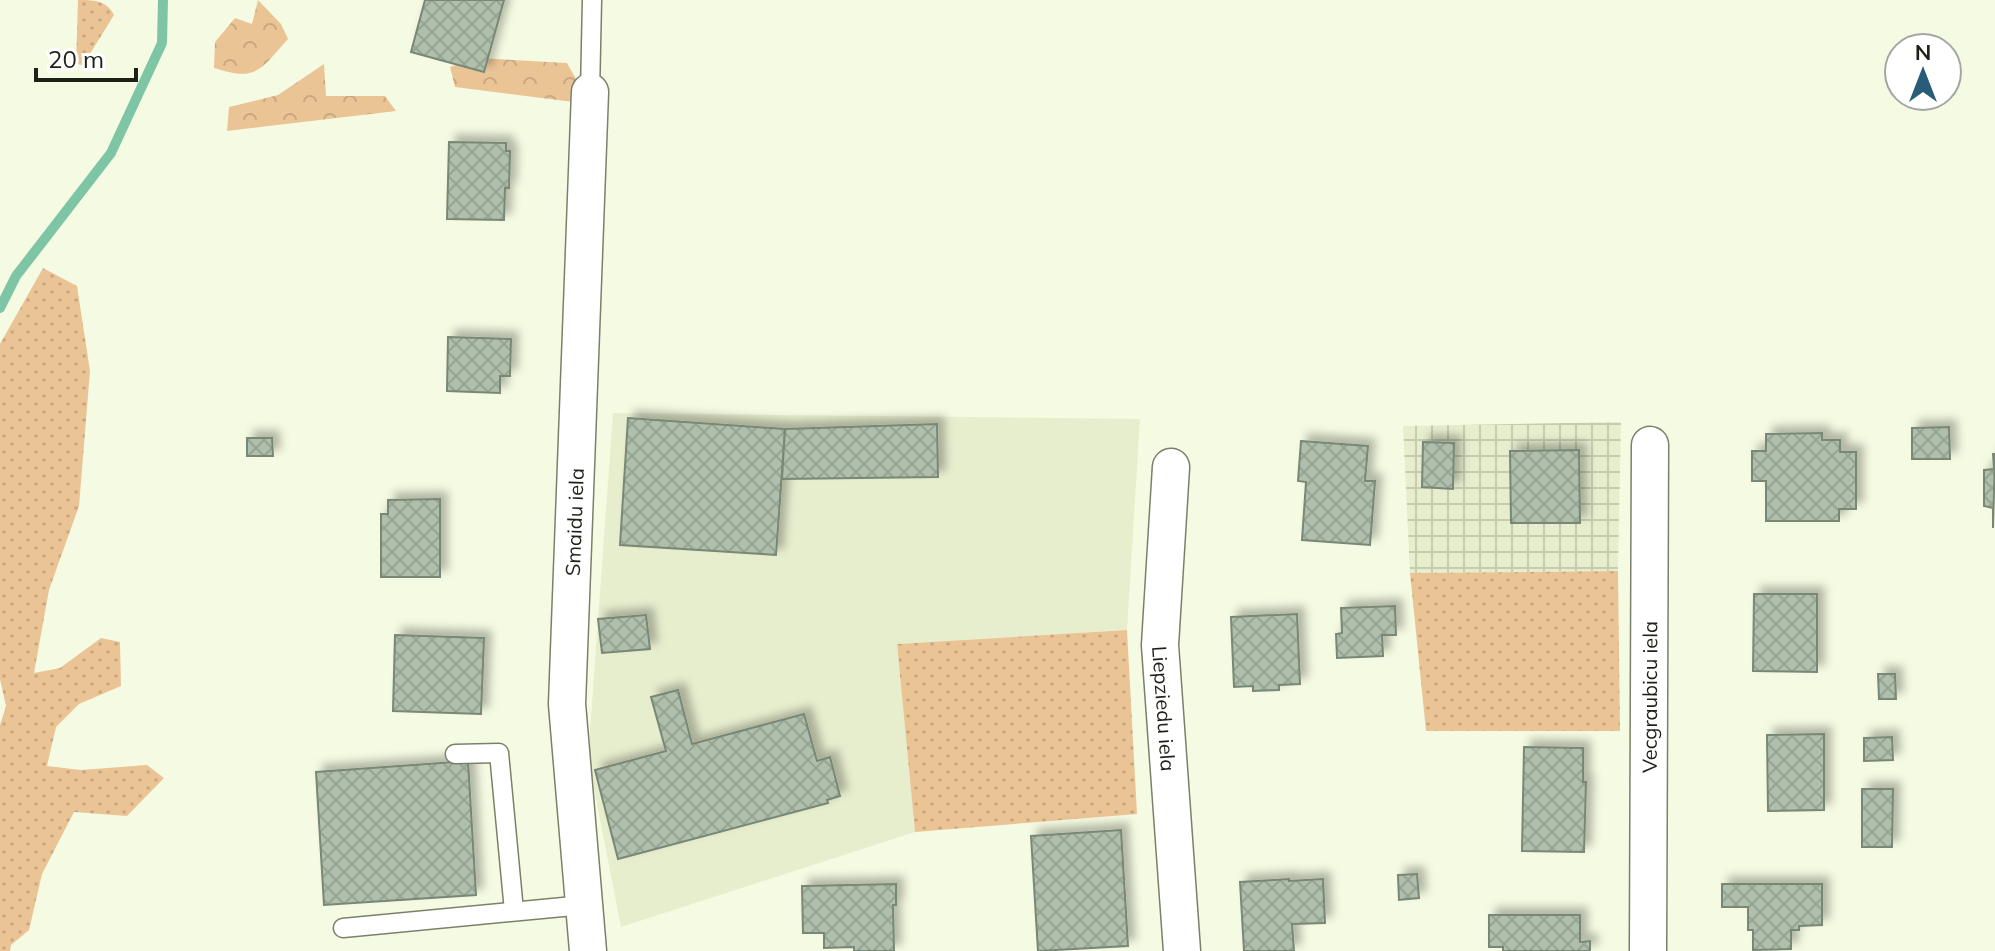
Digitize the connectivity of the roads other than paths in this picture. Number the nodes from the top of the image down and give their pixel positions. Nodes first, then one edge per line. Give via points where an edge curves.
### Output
1 (592, 0) edge
2 (590, 92) joint
3 (1650, 445) dead end
4 (1171, 467) dead end
5 (455, 754) dead end
6 (584, 905) junction
7 (514, 911) junction
8 (343, 928) dead end
9 (588, 951) edge
10 (1182, 951) edge
11 (1648, 951) edge

1 - 2 lane
2 - 6 street, Smaidu iela via 567,704
3 - 11 street, Vecgraubicu iela
4 - 10 street, Liepziedu iela via 1160,645
5 - 7 lane via 499,753
6 - 7 lane
6 - 9 street, Smaidu iela
7 - 8 lane

